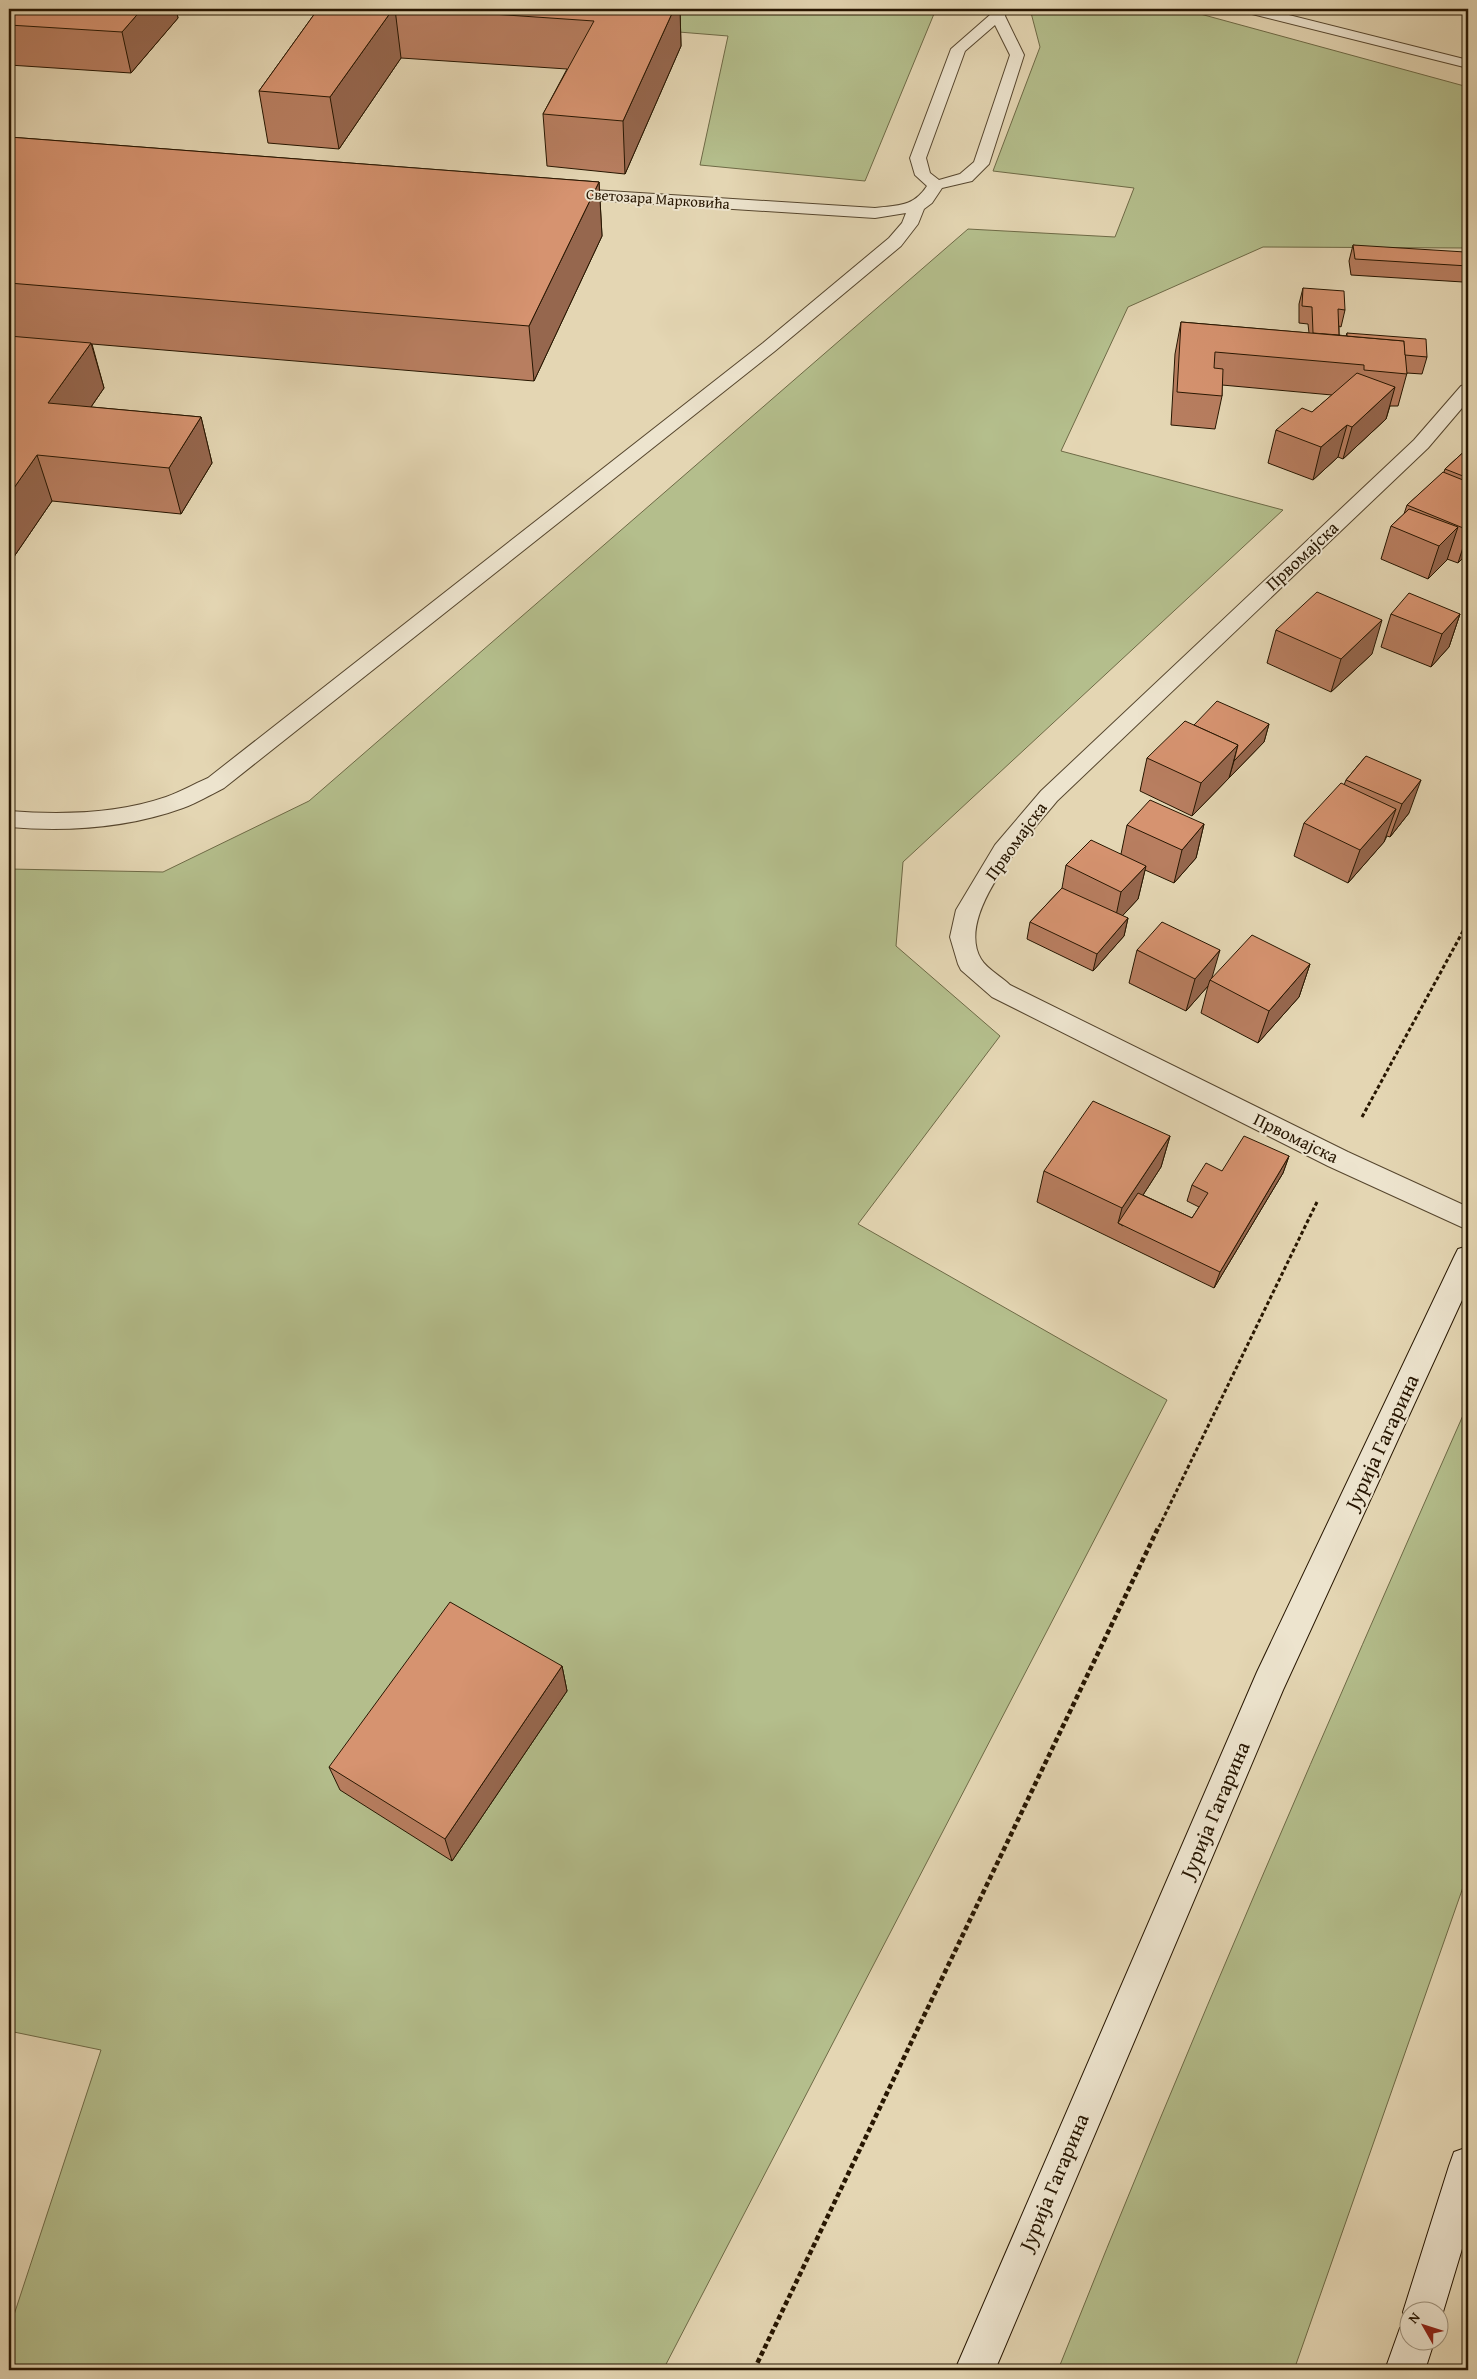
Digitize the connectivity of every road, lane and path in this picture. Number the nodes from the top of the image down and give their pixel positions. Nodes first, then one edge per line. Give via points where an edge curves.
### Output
1 (1249, 9) edge
2 (999, 12) edge
3 (1468, 64) edge
4 (936, 185) junction
5 (546, 192) edge
6 (917, 207) junction
7 (1468, 390) edge
8 (9, 819) edge
9 (1468, 922) edge
10 (1338, 1159) junction
11 (1468, 1219) edge
12 (1468, 1257) edge
13 (1468, 2166) edge
14 (1426, 2302) edge
15 (1411, 2352) edge
16 (754, 2370) edge
17 (975, 2370) edge
18 (1405, 2370) edge

1 - 3 street
2 - 4 street via 958,49 921,149 918,158 923,175
2 - 4 street via 1017,55 981,164 966,178
4 - 6 street
5 - 6 street, Светозара Марковића via 875,213
6 - 8 street via 910,224 895,242 769,347 216,783 172,804 125,814 80,819
7 - 10 street, Првомајска via 1421,444 1049,796 1003,851 968,910 962,937 970,964 1001,990
9 - 10 path
10 - 11 street, Првомајска
10 - 16 path
12 - 17 street, Јурија Гагарина via 1269,1683
13 - 14 street
15 - 18 street

